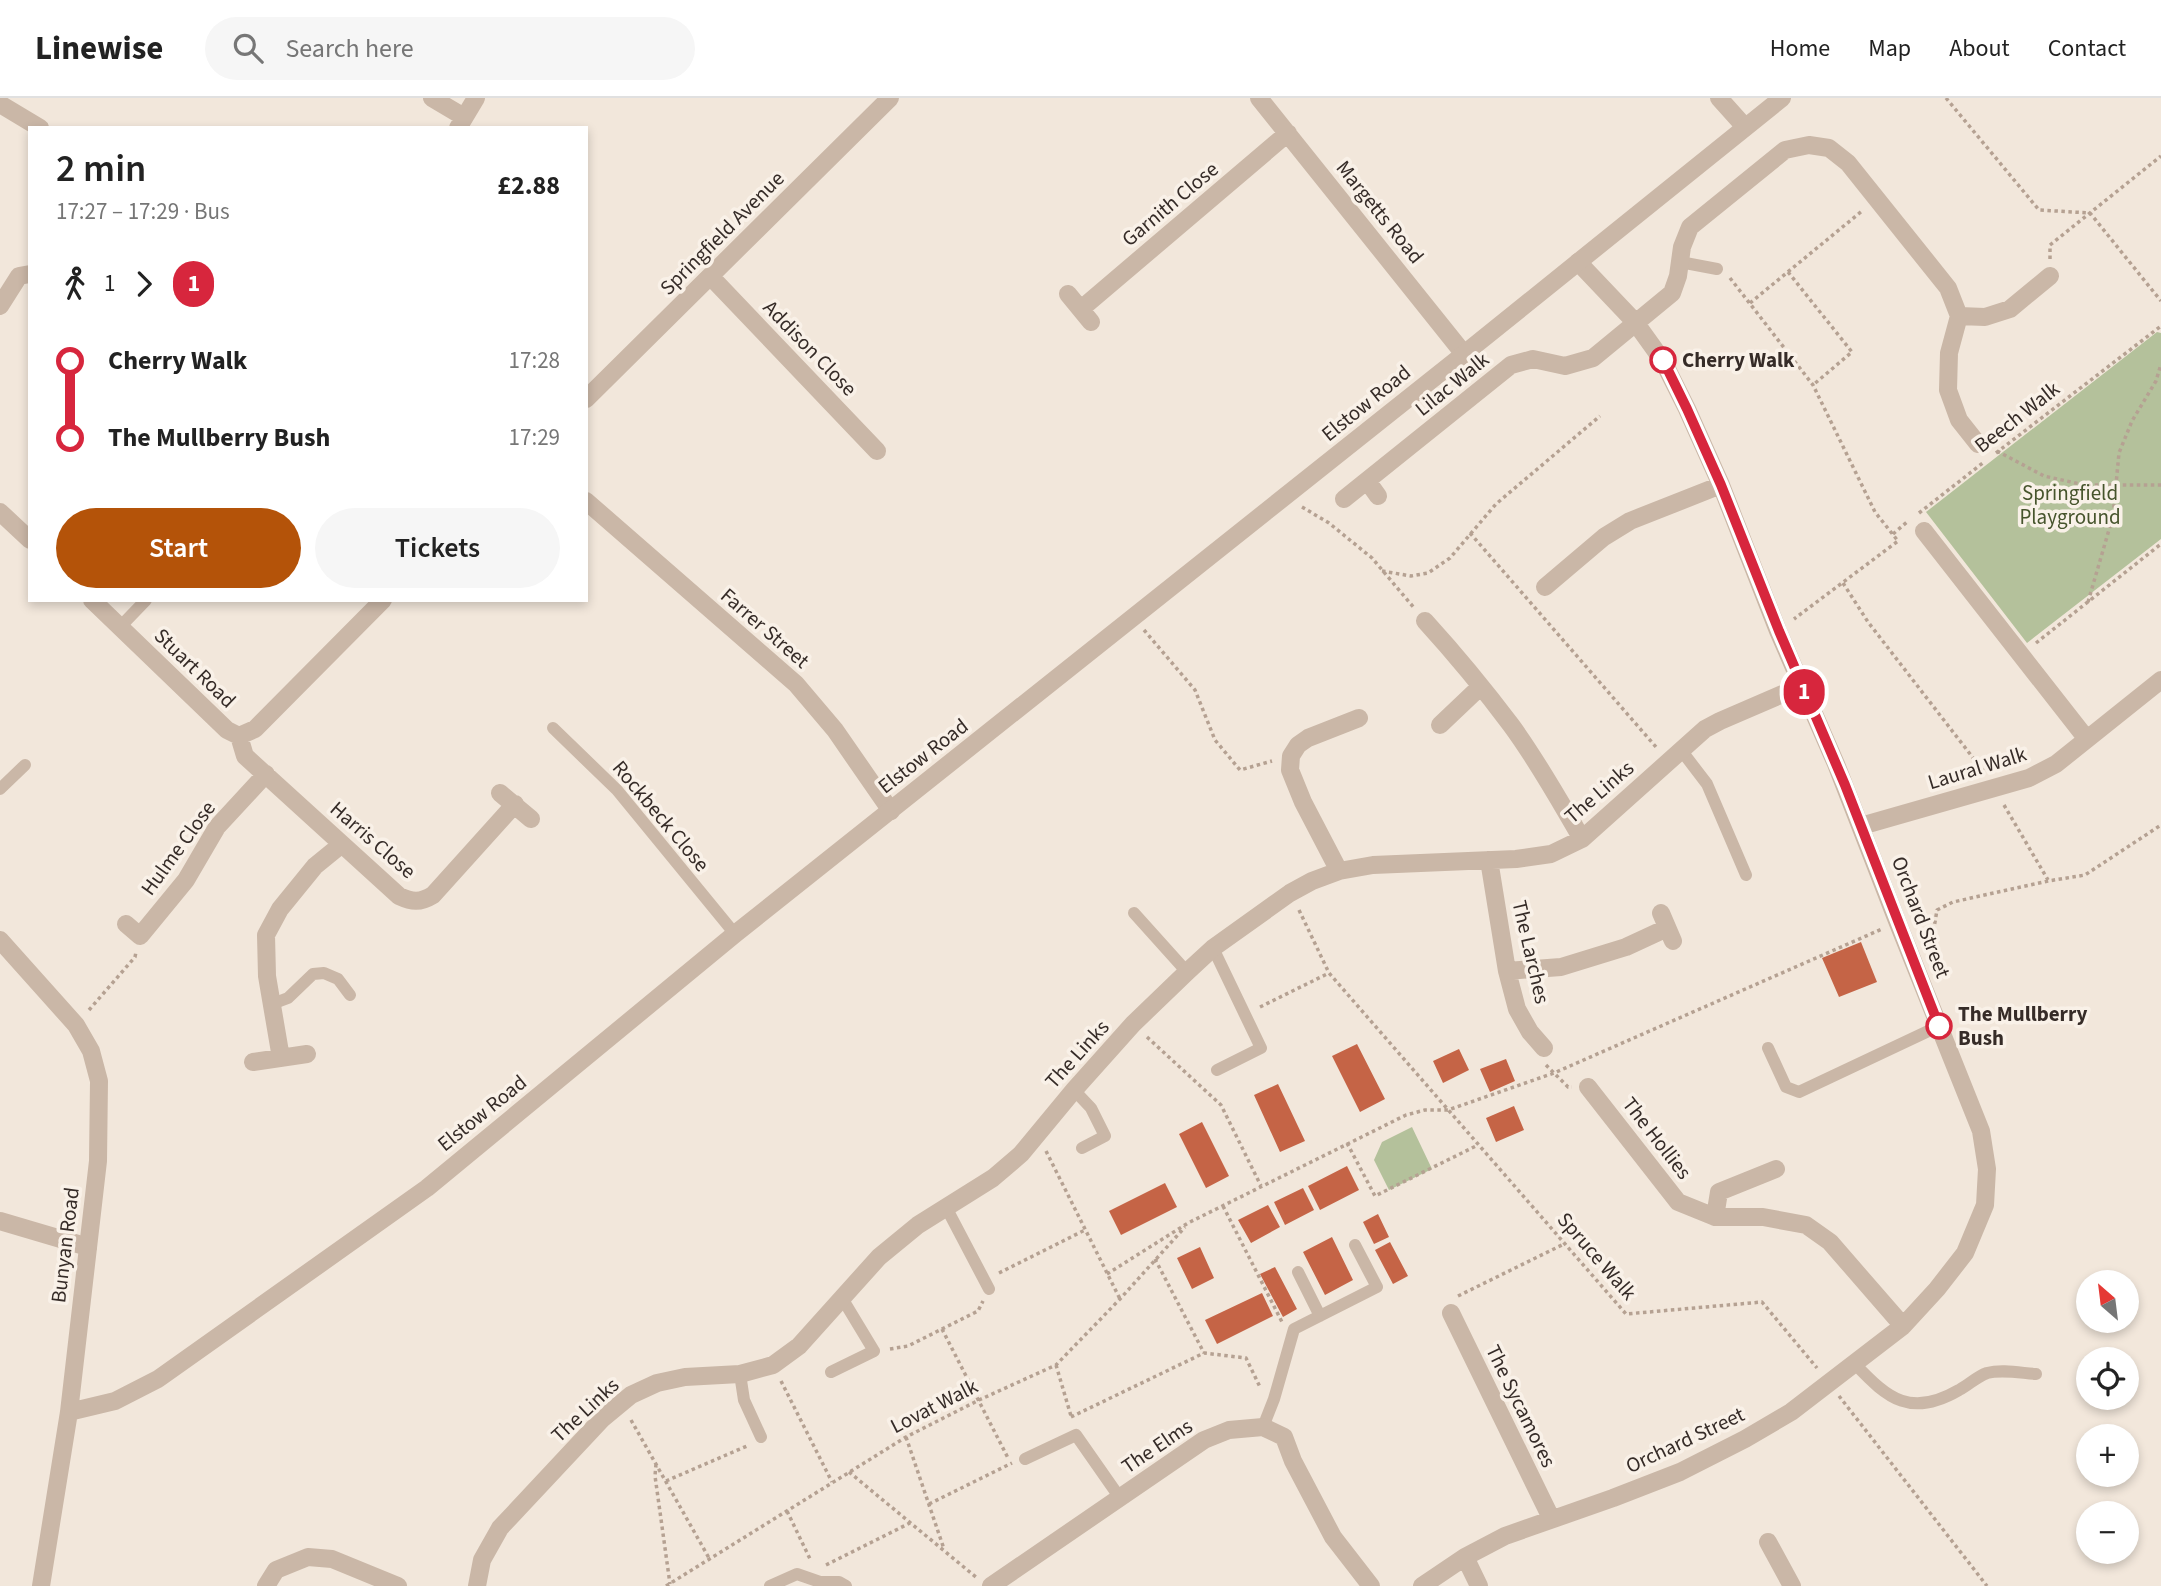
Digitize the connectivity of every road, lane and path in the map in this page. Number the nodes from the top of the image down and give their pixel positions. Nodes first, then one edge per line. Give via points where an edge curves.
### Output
1 (432, 98) edge
2 (476, 98) edge
3 (890, 98) edge
4 (1259, 98) edge
5 (1719, 98) edge
6 (1782, 98) edge
7 (1946, 98) edge
8 (0, 104) edge
9 (461, 122) edge
10 (37, 126) edge
11 (1745, 127) junction
12 (1288, 133) junction
13 (2161, 156) edge
14 (1877, 199) junction
15 (2090, 213) junction
16 (1578, 262) junction
17 (1680, 262) junction
18 (1717, 269) joint
19 (1788, 272) junction
20 (28, 274) edge
21 (2050, 276) joint
22 (711, 277) junction
23 (1068, 293) dead end
24 (2161, 301) edge
25 (1749, 303) junction
26 (0, 306) edge
27 (1959, 316) junction
28 (1634, 323) junction
29 (2161, 326) edge
30 (1464, 354) junction
31 (2161, 364) edge
32 (1813, 385) junction
33 (588, 397) edge
34 (1600, 416) dead end
35 (1978, 444) dead end
36 (877, 451) dead end
37 (1997, 451) junction
38 (1721, 485) junction
39 (2115, 485) junction
40 (2161, 485) edge
41 (1285, 497) junction
42 (1344, 499) dead end
43 (588, 503) edge
44 (0, 512) edge
45 (1924, 531) dead end
46 (1470, 533) junction
47 (1893, 534) junction
48 (28, 538) edge
49 (2161, 544) edge
50 (1382, 571) junction
51 (1843, 583) junction
52 (1545, 587) dead end
53 (94, 602) edge
54 (144, 602) edge
55 (381, 602) edge
56 (2088, 602) junction
57 (1420, 615) joint
58 (1133, 618) junction
59 (120, 627) junction
60 (1779, 631) junction
61 (2021, 655) junction
62 (2161, 680) edge
63 (1801, 686) junction
64 (1480, 687) junction
65 (1359, 718) dead end
66 (1440, 725) dead end
67 (553, 728) dead end
68 (239, 736) junction
69 (2086, 738) junction
70 (1291, 756) junction
71 (1675, 756) junction
72 (25, 765) dead end
73 (266, 774) junction
74 (0, 789) edge
75 (1995, 790) junction
76 (500, 793) dead end
77 (515, 804) junction
78 (891, 811) junction
79 (531, 818) dead end
80 (2161, 825) edge
81 (1861, 826) junction
82 (1582, 839) junction
83 (342, 844) junction
84 (1489, 860) junction
85 (1339, 871) junction
86 (1746, 875) dead end
87 (2049, 881) junction
88 (1290, 892) junction
89 (1134, 913) dead end
90 (126, 924) dead end
91 (1667, 927) dead end
92 (1882, 928) dead end
93 (735, 934) junction
94 (140, 936) junction
95 (0, 940) edge
96 (1919, 940) dead end
97 (1213, 948) junction
98 (1507, 971) junction
99 (1186, 972) junction
100 (1329, 972) junction
101 (350, 995) dead end
102 (272, 1004) junction
103 (1246, 1015) junction
104 (1133, 1024) junction
105 (76, 1025) junction
106 (1939, 1026) junction
107 (1544, 1048) joint
108 (1768, 1048) dead end
109 (307, 1054) dead end
110 (281, 1058) junction
111 (253, 1062) dead end
112 (1217, 1070) dead end
113 (1554, 1073) junction
114 (1588, 1087) joint
115 (1074, 1090) junction
116 (1448, 1110) junction
117 (1037, 1134) junction
118 (1347, 1143) junction
119 (1478, 1145) junction
120 (1082, 1148) dead end
121 (1776, 1169) dead end
122 (1261, 1186) junction
123 (1223, 1206) junction
124 (947, 1209) junction
125 (1715, 1217) junction
126 (0, 1222) edge
127 (1188, 1223) junction
128 (1085, 1230) junction
129 (1566, 1243) junction
130 (1355, 1245) dead end
131 (88, 1247) junction
132 (1155, 1259) junction
133 (1298, 1272) dead end
134 (1107, 1274) junction
135 (986, 1284) junction
136 (842, 1297) junction
137 (1120, 1299) junction
138 (1451, 1313) joint
139 (1320, 1316) junction
140 (1903, 1326) junction
141 (942, 1329) junction
142 (1293, 1329) junction
143 (874, 1351) junction
144 (1204, 1353) junction
145 (1056, 1364) junction
146 (1855, 1364) junction
147 (773, 1365) junction
148 (831, 1372) dead end
149 (740, 1374) junction
150 (2036, 1374) dead end
151 (1830, 1384) junction
152 (1274, 1399) junction
153 (979, 1400) junction
154 (622, 1403) junction
155 (69, 1412) junction
156 (1071, 1417) junction
157 (1263, 1427) junction
158 (1076, 1435) junction
159 (761, 1437) joint
160 (906, 1437) junction
161 (1026, 1459) joint
162 (1012, 1463) junction
163 (656, 1464) junction
164 (849, 1472) junction
165 (666, 1481) junction
166 (832, 1482) junction
167 (1120, 1498) junction
168 (929, 1504) junction
169 (787, 1511) junction
170 (1551, 1518) junction
171 (910, 1523) junction
172 (1768, 1542) dead end
173 (945, 1552) junction
174 (1465, 1557) junction
175 (709, 1558) junction
176 (668, 1585) edge
177 (41, 1586) edge
178 (265, 1586) edge
179 (398, 1586) edge
180 (477, 1586) edge
181 (771, 1586) edge
182 (846, 1586) edge
183 (989, 1586) edge
184 (1371, 1586) edge
185 (1422, 1586) edge
186 (1479, 1586) edge
187 (1792, 1586) edge
188 (1987, 1586) edge

1 - 9 street
2 - 9 street
3 - 22 street, Springfield Avenue
4 - 12 street, Margetts Road
5 - 11 street
6 - 11 street, Elstow Road
7 - 15 path via 2039,210
8 - 10 street
11 - 16 street, Elstow Road
12 - 23 street, Garnith Close via 1086,315
12 - 30 street, Margetts Road
13 - 15 path
14 - 17 street via 1848,163 1829,148 1809,145 1785,150 1690,227
14 - 19 path
14 - 27 street via 1948,288
15 - 21 path via 2050,245
15 - 24 path
16 - 28 street, Orchard Street
16 - 30 street, Elstow Road
17 - 18 lane
17 - 28 street via 1672,293
18 - 25 path via 1732,279
19 - 25 path
19 - 32 path via 1852,352
20 - 26 street via 19,276
21 - 27 street via 2010,309 1985,317
22 - 33 street, Springfield Avenue
22 - 36 street, Addison Close
25 - 32 path
27 - 35 street via 1949,353 1948,390 1959,420
28 - 38 street, Orchard Street via 1663,360
28 - 42 street, Lilac Walk via 1593,359 1565,366 1533,359 1511,365 1373,489
29 - 37 path, Beech Walk
30 - 41 street, Elstow Road
31 - 39 path via 2119,453
32 - 47 path via 1875,512
34 - 46 path via 1496,504
37 - 39 path via 2044,476 2085,485
37 - 47 path, Beech Walk
38 - 52 street via 1630,521
38 - 60 street, Orchard Street
39 - 40 path
39 - 56 path via 2113,516
41 - 50 path via 1329,523
41 - 58 street, Elstow Road
43 - 78 street, Farrer Street via 796,684 835,730
44 - 48 street
45 - 61 street
46 - 50 path via 1450,558 1428,573 1411,576
46 - 71 path
47 - 51 path, Beech Walk via 1898,541
49 - 56 path
50 - 57 path
51 - 60 path
51 - 75 path
53 - 59 street, Stuart Road
54 - 59 lane
55 - 68 street via 255,729
56 - 61 path
57 - 64 street via 1455,642
58 - 70 path via 1195,690 1215,740 1240,770
58 - 78 street, Elstow Road
59 - 68 street, Stuart Road via 227,730
60 - 63 street, Orchard Street
61 - 69 street
62 - 69 street, Laural Walk
63 - 71 street, The Links via 1705,729
63 - 81 street, Orchard Street
64 - 66 street
64 - 82 street via 1512,726
65 - 70 street via 1308,738
67 - 93 lane, Rockbeck Close via 617,790
68 - 73 street, Harris Close via 245,756
69 - 75 street, Laural Walk via 2056,764
70 - 85 street via 1290,770 1303,802
71 - 82 street, The Links
71 - 86 lane via 1707,784
72 - 74 lane
73 - 83 street, Harris Close
73 - 94 street, Hulme Close via 217,827 186,880
75 - 81 street, Laural Walk
75 - 87 path
76 - 77 street
77 - 79 street
77 - 83 street, Harris Close via 423,901 411,902 400,896
78 - 93 street, Elstow Road
80 - 87 path via 2085,875
81 - 106 street, Orchard Street
82 - 84 street, The Links via 1551,854
83 - 102 street via 315,866 266,934
84 - 85 street, The Links
84 - 98 street, The Larches
85 - 88 street, The Links
87 - 96 path via 1953,902 1937,910 1933,934
88 - 97 street, The Links
88 - 100 path, Spruce Walk
89 - 99 lane
90 - 94 street
91 - 98 street via 1626,947 1562,967
92 - 113 path, Lovat Walk
93 - 155 street, Elstow Road via 426,1188 158,1379 115,1401
94 - 105 path via 135,957
95 - 105 street, Bunyan Road
97 - 99 street, The Links
97 - 103 lane
98 - 107 street, The Larches via 1517,1009
99 - 104 street, The Links
100 - 103 path
100 - 116 path, Spruce Walk
101 - 102 lane via 338,979 313,974 288,998
102 - 110 street
103 - 112 lane via 1261,1048
104 - 115 street, The Links
104 - 122 path via 1221,1105
105 - 131 street, Bunyan Road via 91,1051 99,1081 98,1161
106 - 108 lane via 1799,1092 1786,1087
106 - 140 street, Orchard Street via 1981,1130 1987,1169 1985,1205 1965,1253
107 - 113 path via 1542,1061
109 - 110 street
110 - 111 street
113 - 114 path via 1568,1087
113 - 116 path, Lovat Walk
114 - 125 street, The Hollies via 1678,1202
115 - 117 street, The Links
115 - 120 lane via 1091,1108 1105,1136
116 - 118 path, Lovat Walk via 1406,1115
116 - 119 path, Spruce Walk
117 - 124 street, The Links via 993,1178
117 - 128 path
118 - 119 path via 1376,1196
118 - 122 path, Lovat Walk
119 - 129 path, Spruce Walk
121 - 125 street via 1719,1192
122 - 123 path, Lovat Walk
123 - 127 path, Lovat Walk
123 - 142 path via 1283,1325
124 - 135 lane
124 - 136 street, The Links via 889,1249
125 - 140 street, The Hollies via 1763,1217 1806,1225 1830,1242
126 - 131 street
127 - 132 path, Lovat Walk
127 - 134 path, Lovat Walk
128 - 134 path
128 - 135 path
129 - 138 path via 1446,1302
129 - 151 path, Spruce Walk via 1626,1314 1762,1302
130 - 139 lane via 1377,1287
131 - 155 street, Bunyan Road
132 - 137 path, Lovat Walk
132 - 144 path
133 - 139 lane
134 - 137 path
135 - 141 path via 978,1311
136 - 143 lane
136 - 147 street, The Links via 799,1346
137 - 145 path, Lovat Walk
138 - 170 street, The Sycamores
139 - 142 lane
140 - 146 street, Orchard Street
141 - 143 path via 908,1346
141 - 153 path
142 - 152 lane
143 - 148 lane
144 - 152 path via 1246,1358 1264,1393
144 - 156 path
145 - 153 path, Lovat Walk
145 - 156 path
146 - 150 lane via 1875,1385 1904,1404 1936,1400 1997,1371
146 - 151 street, Orchard Street
147 - 149 street, The Links
147 - 166 path
149 - 154 street, The Links via 657,1382
149 - 159 lane via 744,1401
151 - 170 street, Orchard Street via 1745,1439 1680,1472
151 - 188 path, Spruce Walk
152 - 157 lane
153 - 160 path, Lovat Walk
153 - 162 path
154 - 163 path
154 - 180 street, The Links via 500,1528 482,1560
155 - 177 street, Bunyan Road
156 - 158 path
157 - 167 street, The Elms via 1229,1430 1204,1440
157 - 184 street via 1284,1437 1333,1536
158 - 161 lane
158 - 167 lane
159 - 165 path
160 - 164 path, Lovat Walk
160 - 168 path
161 - 162 path
162 - 168 path
163 - 165 path
163 - 176 path
164 - 166 path, Lovat Walk
164 - 171 path
165 - 175 path
166 - 169 path, Lovat Walk
167 - 183 street, The Elms
168 - 173 path
169 - 171 path via 815,1570
169 - 175 path, Lovat Walk
170 - 174 street, Orchard Street
171 - 173 path
172 - 187 street
173 - 183 path
174 - 185 street, Orchard Street
174 - 186 street
175 - 176 path, Lovat Walk
178 - 179 street via 276,1570 309,1558 332,1559
181 - 182 lane via 797,1574

